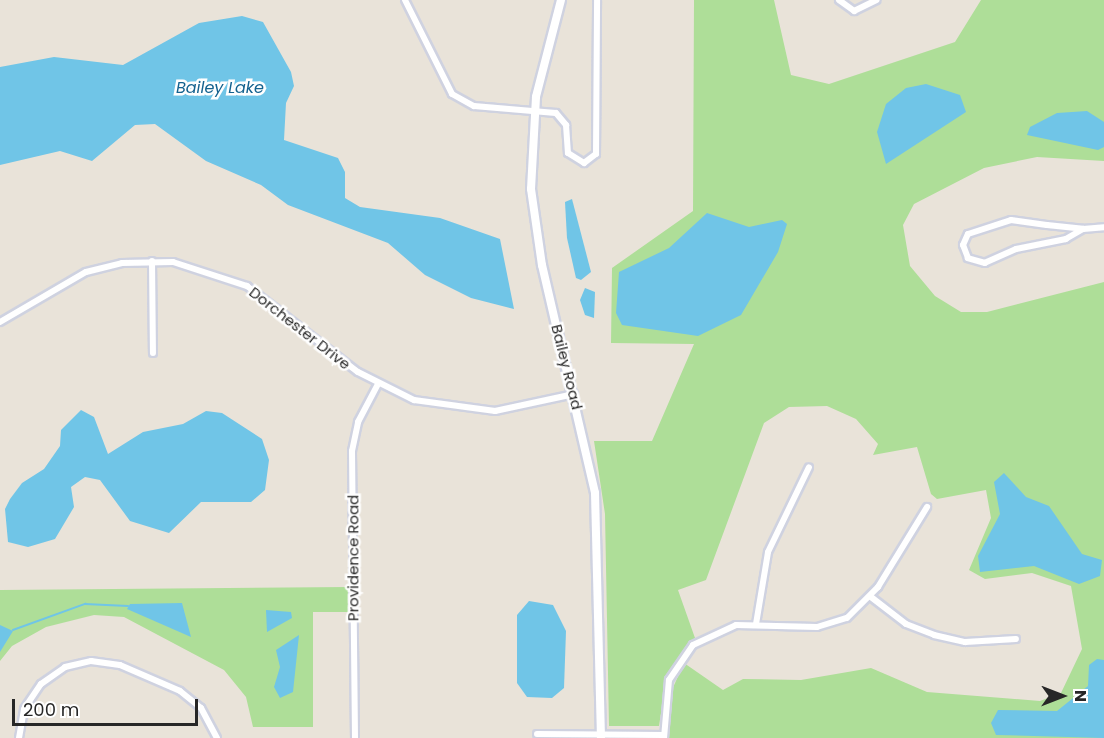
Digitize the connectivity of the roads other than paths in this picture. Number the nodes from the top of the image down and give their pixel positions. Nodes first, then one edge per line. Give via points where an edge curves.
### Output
1 (405, 0) edge
2 (561, 0) edge
3 (597, 0) edge
4 (839, 0) edge
5 (877, 0) edge
6 (534, 109) junction
7 (1104, 227) edge
8 (1083, 229) junction
9 (152, 261) junction
10 (0, 322) edge
11 (153, 353) dead end
12 (378, 384) junction
13 (573, 394) junction
14 (809, 467) dead end
15 (927, 507) dead end
16 (871, 597) junction
17 (756, 624) junction
18 (1016, 639) dead end
19 (537, 734) dead end
20 (664, 736) edge
21 (601, 737) edge
22 (19, 738) edge
23 (217, 738) edge
24 (355, 738) edge

1 - 6 street via 452,94 480,107
2 - 6 main road, Bailey Road
3 - 6 street via 596,154 588,163 568,153 562,118
4 - 5 street via 854,11
6 - 13 main road, Bailey Road via 534,218
7 - 8 street
8 - 8 street via 999,221 968,234 963,252 973,262 985,263 1016,249 1066,239
9 - 10 street, Dorchester Drive via 86,272
9 - 11 street
9 - 12 street, Dorchester Drive via 187,264 237,281
12 - 13 street, Dorchester Drive via 424,403 473,411 520,408
12 - 24 street, Providence Road via 358,422 352,451
13 - 21 main road, Bailey Road via 596,508
14 - 17 street via 768,552
15 - 16 street
16 - 17 street via 829,625
16 - 18 street via 906,624 934,635 964,642
17 - 20 street via 717,630 686,651 665,694
19 - 21 street
20 - 21 street
22 - 23 street via 24,709 40,684 65,667 99,661 180,691 201,708

